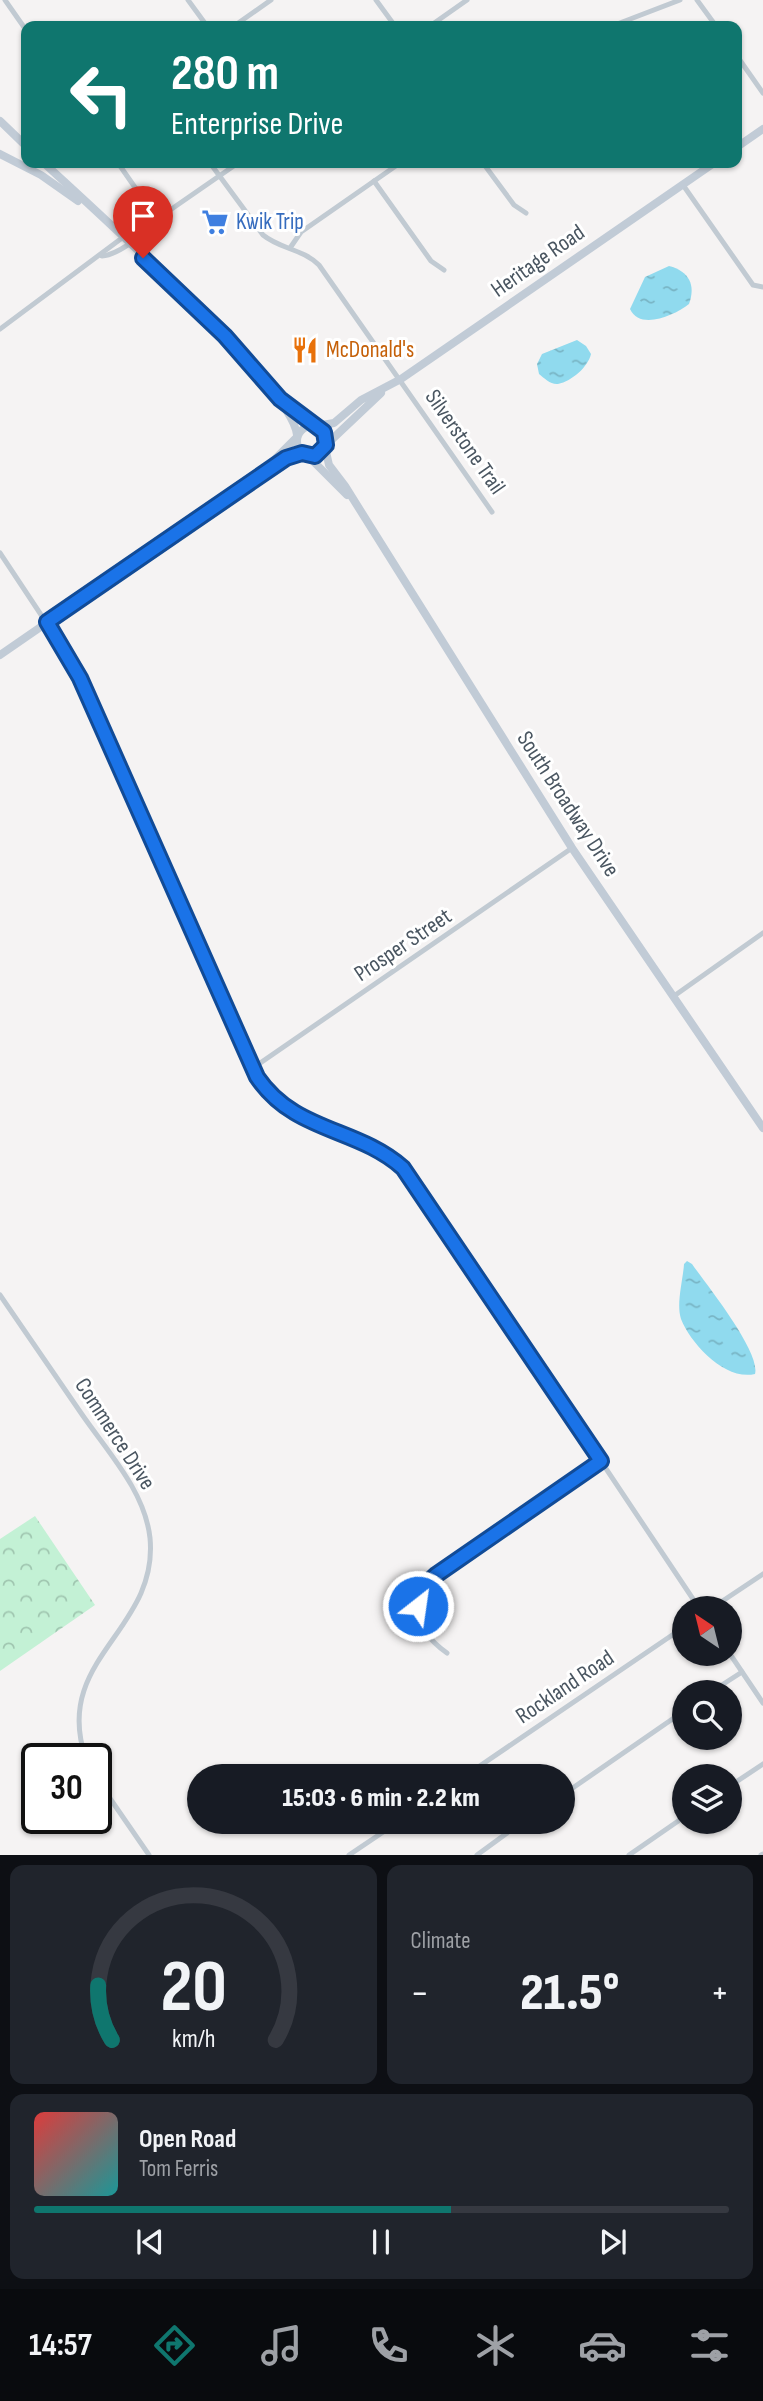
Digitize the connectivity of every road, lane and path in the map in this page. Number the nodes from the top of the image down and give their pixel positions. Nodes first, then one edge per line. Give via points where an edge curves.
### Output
1 (5, 0) edge
2 (188, 0) edge
3 (271, 0) edge
4 (376, 0) edge
5 (467, 0) edge
6 (680, 0) edge
7 (697, 0) edge
8 (203, 21) edge
9 (241, 21) edge
10 (391, 21) edge
11 (437, 21) edge
12 (625, 21) edge
13 (712, 21) edge
14 (21, 23) edge
15 (742, 63) edge
16 (763, 93) edge
17 (0, 121) edge
18 (763, 129) edge
19 (21, 141) edge
20 (742, 144) edge
21 (0, 154) edge
22 (21, 165) edge
23 (27, 168) edge
24 (49, 168) edge
25 (121, 168) edge
26 (213, 168) edge
27 (231, 168) edge
28 (393, 168) edge
29 (487, 168) edge
30 (707, 168) edge
31 (219, 176) junction
32 (374, 181) junction
33 (683, 185) junction
34 (92, 210) junction
35 (526, 213) dead end
36 (157, 219) junction
37 (125, 241) junction
38 (290, 248) junction
39 (444, 270) dead end
40 (763, 287) edge
41 (0, 329) edge
42 (401, 379) junction
43 (383, 390) junction
44 (280, 399) junction
45 (315, 426) junction
46 (297, 436) junction
47 (326, 446) junction
48 (305, 454) junction
49 (258, 477) junction
50 (350, 496) junction
51 (492, 512) dead end
52 (0, 553) edge
53 (47, 622) junction
54 (0, 655) edge
55 (572, 849) junction
56 (763, 933) edge
57 (674, 996) junction
58 (253, 1068) junction
59 (763, 1128) edge
60 (0, 1294) edge
61 (601, 1461) junction
62 (763, 1574) edge
63 (691, 1596) edge
64 (730, 1596) edge
65 (672, 1635) edge
66 (447, 1653) dead end
67 (738, 1666) edge
68 (742, 1672) junction
69 (730, 1680) edge
70 (763, 1703) edge
71 (672, 1719) edge
72 (83, 1743) edge
73 (483, 1764) edge
74 (763, 1764) edge
75 (742, 1778) edge
76 (575, 1786) edge
77 (112, 1801) edge
78 (672, 1825) edge
79 (380, 1834) edge
80 (506, 1834) edge
81 (149, 1855) edge
82 (349, 1855) edge
83 (477, 1855) edge
84 (629, 1855) edge

1 - 14 street
2 - 8 street
3 - 9 street
4 - 10 street
5 - 11 street
6 - 12 street
7 - 13 street
15 - 16 street
17 - 19 main road
18 - 20 main road
21 - 22 main road
23 - 34 main road
24 - 34 main road
25 - 36 street
26 - 31 street, Silverstone Trail
27 - 31 street
28 - 32 street
29 - 35 street via 514,205
30 - 33 main road, Heritage Road
31 - 36 street
31 - 38 street, Silverstone Trail via 262,235
32 - 38 street via 301,232
32 - 39 street via 431,261
33 - 40 street via 753,285
33 - 42 main road, Heritage Road
34 - 37 main road
36 - 37 street
37 - 41 street
37 - 44 main road via 217,328
38 - 42 street, Silverstone Trail via 319,265
42 - 43 main road, Heritage Road
42 - 51 street, Silverstone Trail
43 - 45 main road, Heritage Road via 361,400 334,423
43 - 47 main road, Heritage Road
44 - 45 main road
44 - 46 main road via 293,418
45 - 46 main road via 305,427
45 - 47 main road via 325,433
46 - 48 main road via 297,446
46 - 49 main road
47 - 48 main road via 317,455
47 - 50 main road, South Broadway Drive via 329,465
48 - 49 main road via 290,456
48 - 50 main road, South Broadway Drive
49 - 53 main road
50 - 55 main road, South Broadway Drive
52 - 53 street
53 - 54 main road
53 - 58 street via 80,678
55 - 57 main road, South Broadway Drive
55 - 58 street, Prosper Street
56 - 57 street
57 - 59 main road, South Broadway Drive
58 - 61 street via 273,1098 293,1114 373,1147 403,1168
60 - 72 street, Commerce Drive via 132,1488 149,1531 149,1567 141,1598 94,1664 85,1685 79,1724
61 - 63 street
61 - 66 street via 425,1585 419,1620 433,1644
62 - 64 street
65 - 73 street, Rockland Road
67 - 68 street
68 - 69 street
68 - 70 street
71 - 76 street
74 - 75 street
77 - 81 street
78 - 84 street
79 - 82 street
80 - 83 street

